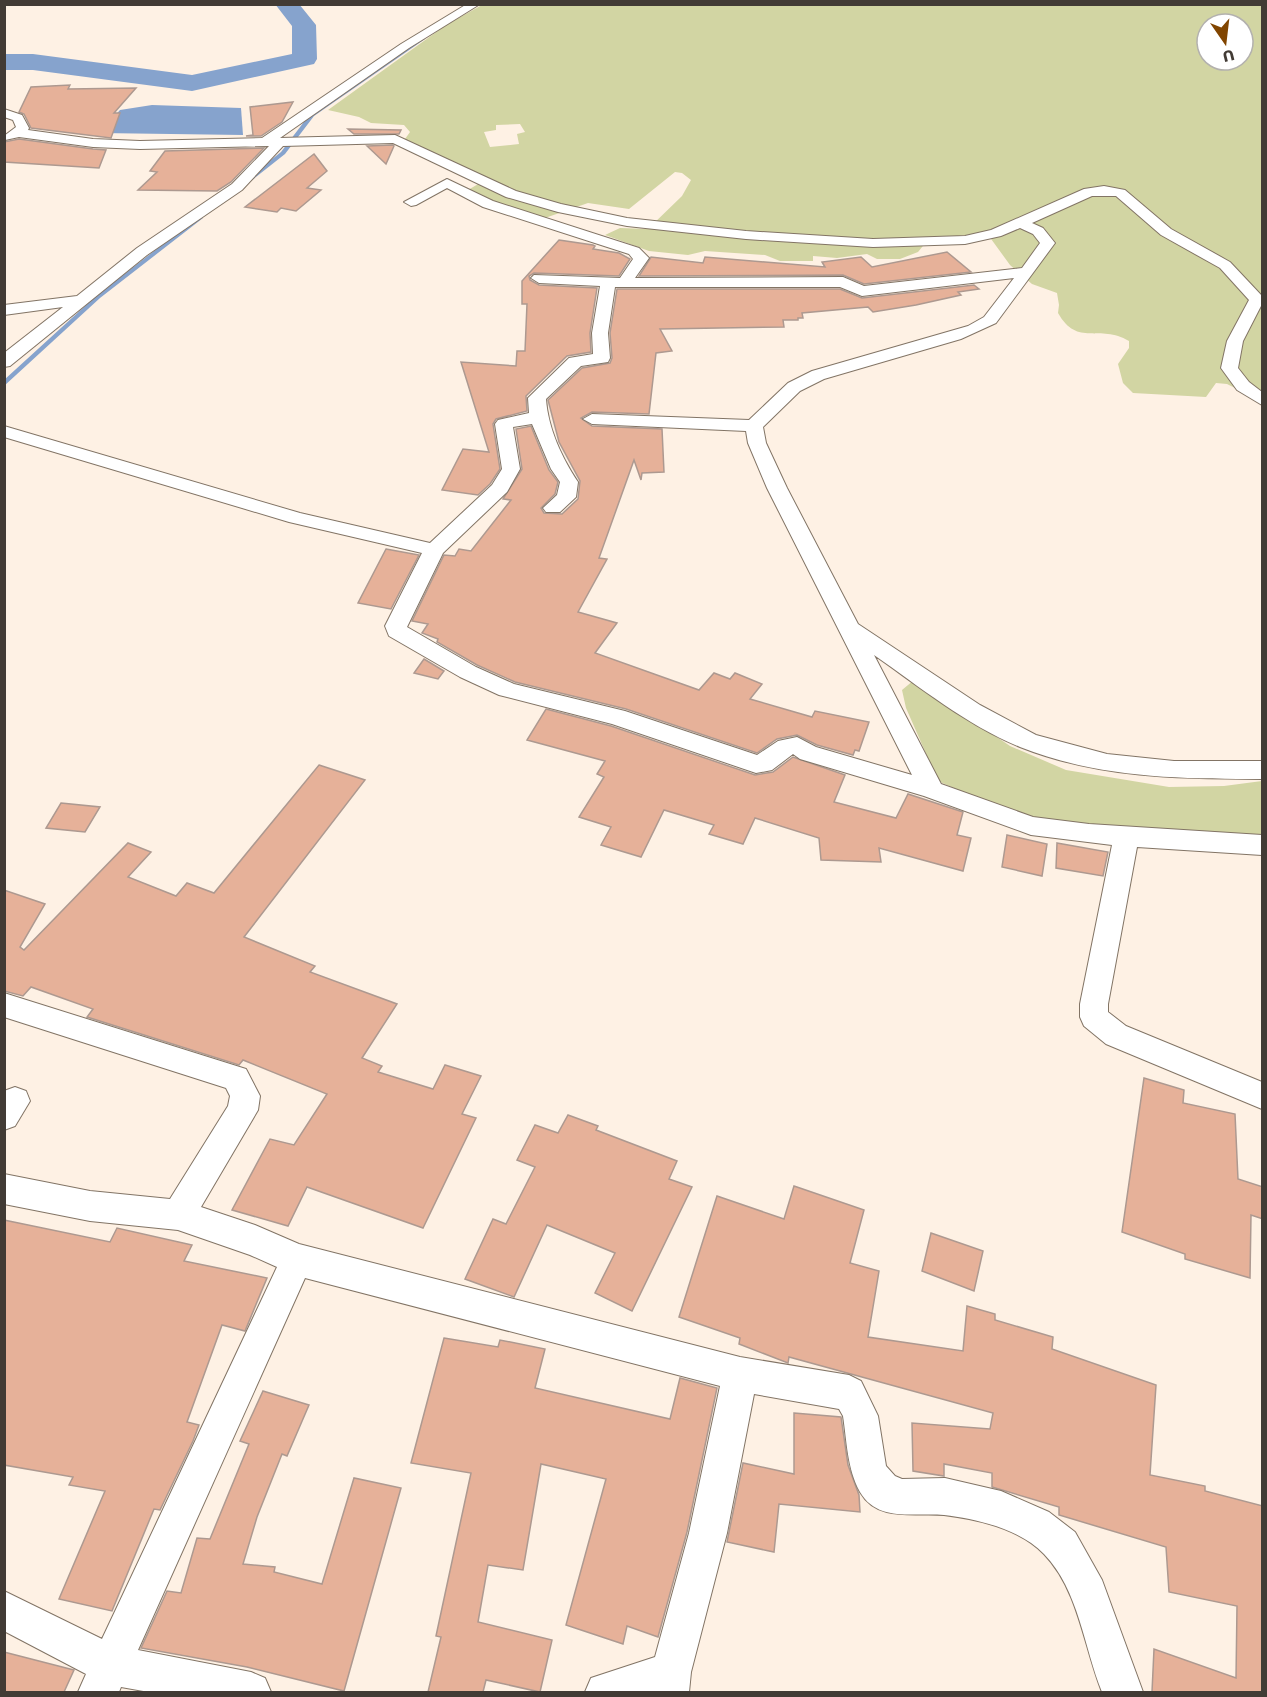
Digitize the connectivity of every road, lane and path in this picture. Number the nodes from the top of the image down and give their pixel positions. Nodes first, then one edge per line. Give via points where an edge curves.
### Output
1 (475, 4) edge
2 (4, 113) edge
3 (19, 133) junction
4 (4, 137) edge
5 (276, 142) junction
6 (438, 161) junction
7 (447, 183) junction
8 (411, 202) dead end
9 (1019, 222) junction
10 (1023, 272) junction
11 (538, 278) dead end
12 (617, 283) junction
13 (82, 300) junction
14 (4, 310) edge
15 (4, 362) edge
16 (1263, 400) edge
17 (538, 418) junction
18 (592, 419) dead end
19 (754, 426) junction
20 (4, 431) edge
21 (553, 508) dead end
22 (434, 550) junction
23 (849, 628) junction
24 (1263, 770) edge
25 (932, 790) junction
26 (1126, 837) junction
27 (1263, 845) edge
28 (4, 1005) edge
29 (1263, 1096) edge
30 (4, 1189) edge
31 (178, 1215) junction
32 (297, 1260) junction
33 (740, 1374) junction
34 (4, 1610) edge
35 (104, 1679) edge
36 (670, 1682) edge
37 (251, 1692) edge
38 (605, 1692) edge
39 (1123, 1692) edge

1 - 5 street via 405,46
2 - 3 street via 18,118 23,128
3 - 4 street
3 - 5 street via 119,144
5 - 6 street via 395,139
5 - 13 street via 265,162 239,184 150,246
6 - 7 street via 439,173
6 - 9 street via 511,194 558,208 627,222 734,234 918,243 965,240 996,233
7 - 8 street
7 - 12 street via 488,204 634,251 641,258
9 - 10 street via 1038,231 1048,243
9 - 16 street via 1089,192 1112,192 1131,200 1166,232 1224,265 1257,299 1235,341 1229,368 1243,386
10 - 12 street via 862,291 843,282
10 - 19 street via 990,320 975,329 818,375 794,387
11 - 12 street
12 - 17 street via 600,333 602,358 575,362 562,379 540,394
13 - 14 street
13 - 15 street
17 - 21 street via 569,482 566,497
17 - 22 street via 504,424 511,469 500,488
18 - 19 street
19 - 23 street via 757,443 777,488
20 - 22 street via 296,518
22 - 25 street via 397,631 468,672 507,690 617,717 756,764 764,764 786,747 797,745 808,753
23 - 24 street via 972,711 1029,741 1107,763 1174,770
23 - 25 street
25 - 26 street via 1031,826
26 - 27 street
26 - 29 street via 1094,1017 1116,1035
28 - 31 street via 236,1078 244,1096 243,1110
30 - 31 street via 90,1206
31 - 32 street via 255,1240
32 - 33 street
32 - 35 street
33 - 36 street via 708,1533
33 - 39 street via 849,1393 858,1403 870,1473 883,1490 898,1499 939,1496 981,1504 1023,1518 1058,1540 1080,1574 1114,1677
34 - 35 street
35 - 37 street
36 - 38 street

